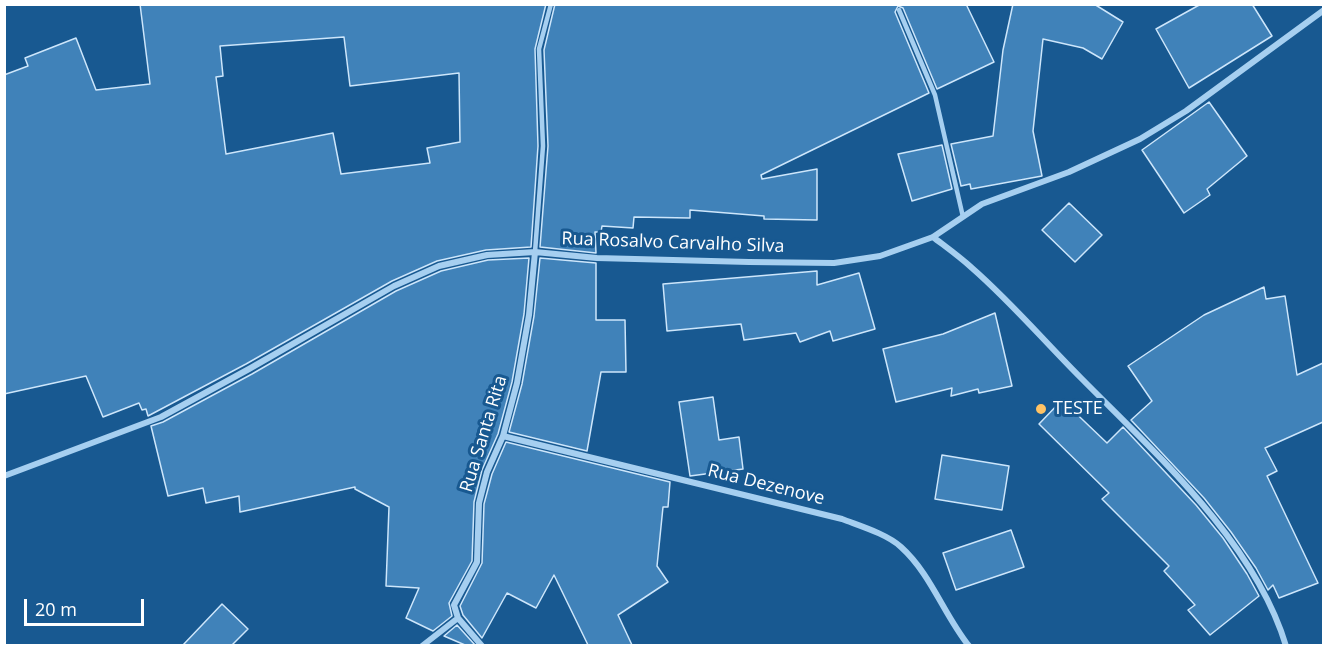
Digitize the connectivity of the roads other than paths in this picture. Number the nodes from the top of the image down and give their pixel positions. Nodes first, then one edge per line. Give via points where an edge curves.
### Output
1 (551, 4) edge
2 (899, 10) dead end
3 (1323, 10) edge
4 (963, 217) junction
5 (933, 237) junction
6 (535, 252) junction
7 (502, 436) junction
8 (4, 476) edge
9 (458, 618) junction
10 (422, 645) edge
11 (482, 645) edge
12 (969, 645) edge
13 (1286, 645) edge

1 - 6 lane via 539,49 543,146
2 - 4 lane via 935,94
3 - 4 street, Rua Rosalvo Carvalho Silva via 1140,140 1069,172 981,204
4 - 5 street, Rua Rosalvo Carvalho Silva
5 - 6 street, Rua Rosalvo Carvalho Silva via 880,256 834,263 666,261
5 - 13 street via 1010,304 1210,515 1253,573 1278,618
6 - 7 street, Rua Santa Rita via 517,383
6 - 8 street, Rua Rosalvo Carvalho Silva via 487,255 439,266 394,286 161,417
7 - 9 street, Rua Santa Rita via 479,503 477,562 453,605
7 - 12 street, Rua Dezenove via 842,519 874,532 899,545 921,569
9 - 10 street
9 - 11 street

